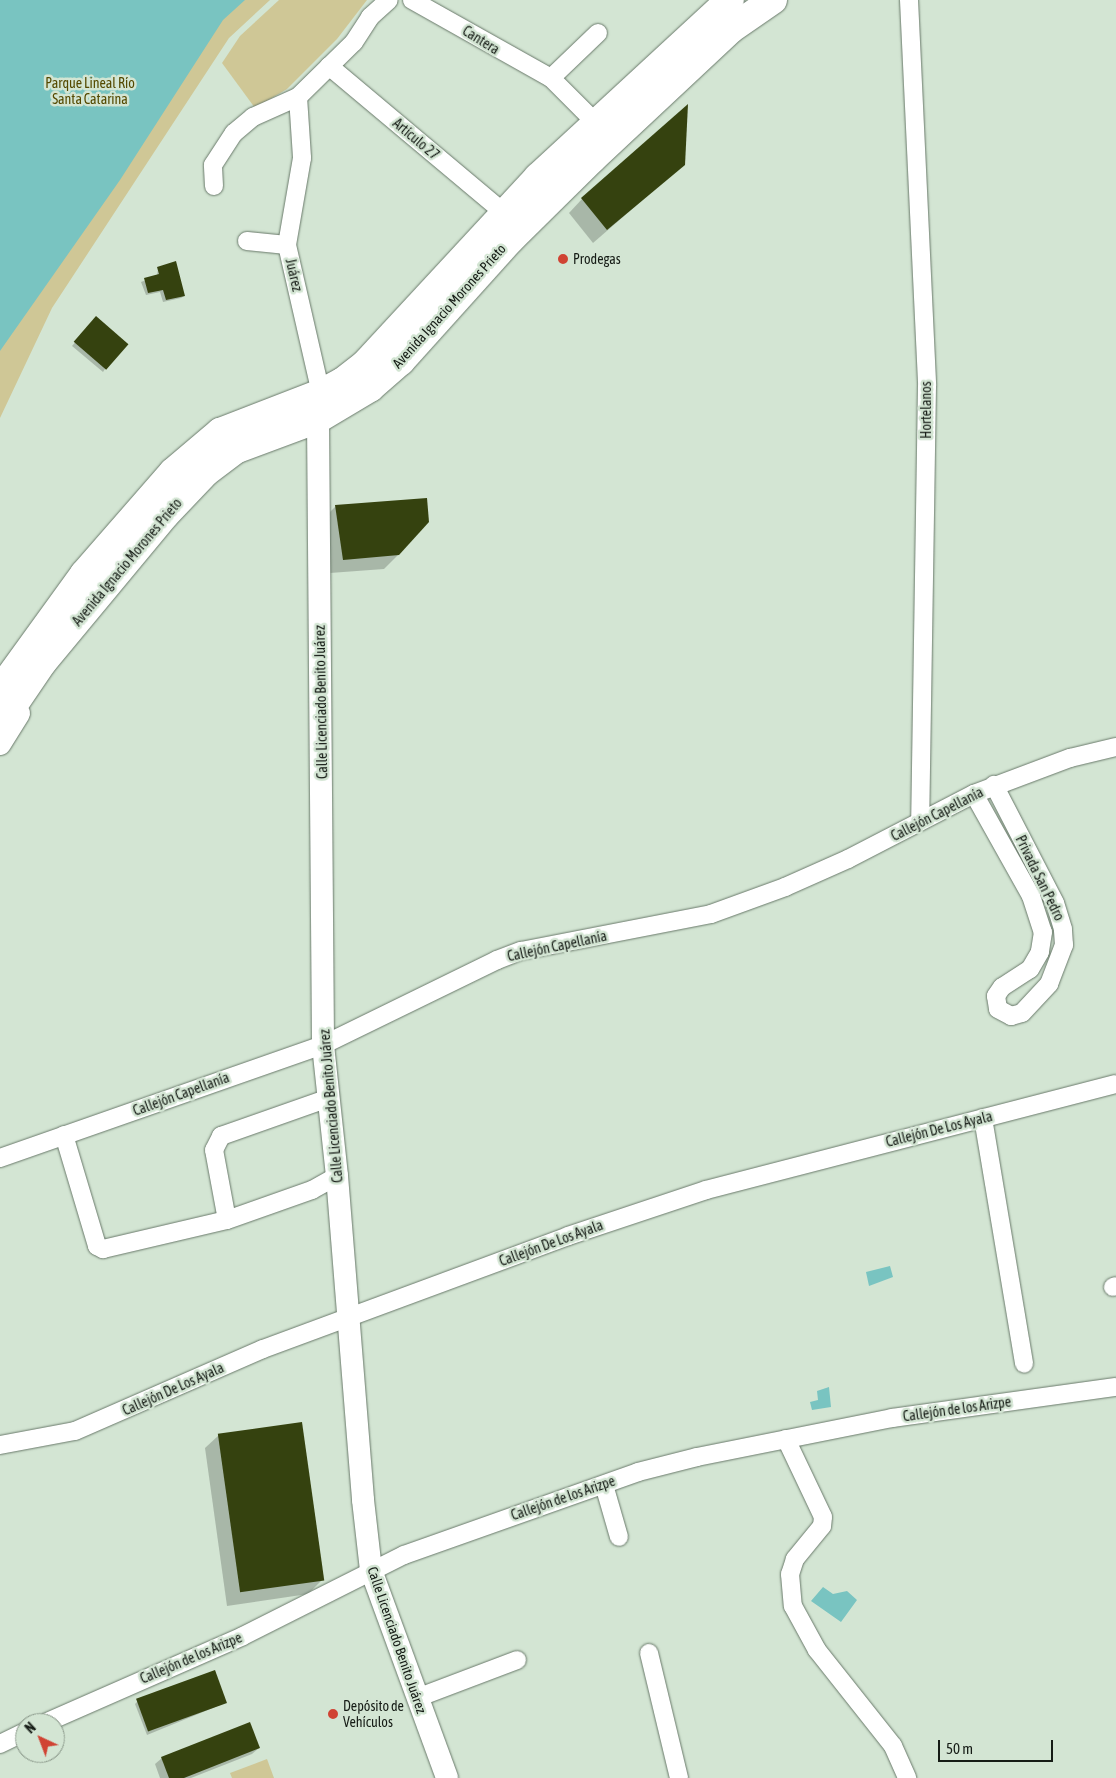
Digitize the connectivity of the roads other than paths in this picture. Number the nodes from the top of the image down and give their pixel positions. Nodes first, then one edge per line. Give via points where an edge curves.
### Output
1 (389, 0) edge
2 (412, 0) edge
3 (730, 0) edge
4 (773, 0) edge
5 (909, 0) edge
6 (598, 33) dead end
7 (330, 66) junction
8 (551, 78) junction
9 (298, 97) junction
10 (595, 122) junction
11 (214, 186) dead end
12 (503, 212) junction
13 (247, 241) dead end
14 (287, 245) junction
15 (320, 406) junction
16 (34, 656) junction
17 (0, 672) edge
18 (0, 690) edge
19 (0, 725) edge
20 (0, 744) edge
21 (1116, 747) edge
22 (994, 785) junction
23 (974, 794) junction
24 (920, 820) junction
25 (1012, 841) junction
26 (323, 1045) junction
27 (1116, 1084) edge
28 (329, 1098) junction
29 (983, 1118) junction
30 (64, 1135) junction
31 (0, 1158) edge
32 (337, 1176) junction
33 (227, 1220) junction
34 (349, 1317) junction
35 (1024, 1364) dead end
36 (1116, 1387) edge
37 (786, 1439) junction
38 (0, 1445) edge
39 (604, 1485) junction
40 (619, 1537) dead end
41 (371, 1570) junction
42 (649, 1654) dead end
43 (517, 1660) dead end
44 (417, 1698) junction
45 (65, 1714) edge
46 (15, 1737) edge
47 (0, 1744) edge
48 (448, 1778) edge
49 (677, 1778) edge
50 (906, 1778) edge

1 - 7 street
2 - 8 street, Cantera
3 - 10 main road, Avenida Ignacio Morones Prieto
4 - 15 main road, Avenida Ignacio Morones Prieto via 731,28 592,159 511,239 401,361 362,393
5 - 24 street, Hortelanos via 927,386
6 - 8 street
7 - 9 street
7 - 12 street, Artículo 27
8 - 10 street, Cantera
9 - 11 street via 253,117 234,133 213,165
9 - 14 street, Juárez via 302,158
10 - 12 main road, Avenida Ignacio Morones Prieto
12 - 15 main road, Avenida Ignacio Morones Prieto via 366,363 342,382
13 - 14 street
14 - 15 street, Juárez
15 - 16 main road, Avenida Ignacio Morones Prieto via 238,449 206,472
15 - 26 street, Calle Licenciado Benito Juárez
16 - 17 street, Avenida Ignacio Morones Prieto
16 - 18 main road, Avenida Ignacio Morones Prieto
16 - 19 main road, Avenida Ignacio Morones Prieto
16 - 20 street via 22,708
21 - 22 street, Callejón Capellanía via 1070,758
22 - 23 street, Callejón Capellanía
22 - 25 street, Privada San Pedro
23 - 24 street, Callejón Capellanía
23 - 25 street, Privada San Pedro
24 - 26 street, Callejón Capellanía via 814,875 711,914 521,951 497,960
25 - 25 street, Privada San Pedro via 1044,932 1040,952 1030,968 1002,987 996,996 998,1009 1011,1016 1022,1013 1049,984 1064,945 1061,917
26 - 28 street, Calle Licenciado Benito Juárez
26 - 30 street, Callejón Capellanía
27 - 29 street, Callejón De Los Ayala
28 - 32 street, Calle Licenciado Benito Juárez
28 - 33 street via 221,1136 214,1150
29 - 34 street, Callejón De Los Ayala via 706,1190 568,1236
29 - 35 street
30 - 31 street, Callejón Capellanía
30 - 33 street via 97,1246 103,1249
32 - 33 street via 312,1190
32 - 34 street, Calle Licenciado Benito Juárez
34 - 38 street, Callejón De Los Ayala via 263,1350 75,1431
34 - 41 street, Calle Licenciado Benito Juárez
36 - 37 street, Callejón de los Arizpe via 892,1418
37 - 39 street, Callejón de los Arizpe via 697,1457
37 - 50 street via 823,1517 822,1526 795,1559 790,1574 793,1606 817,1650 893,1746
39 - 40 street
39 - 41 street, Callejón de los Arizpe via 516,1513
41 - 44 street, Calle Licenciado Benito Juárez
41 - 45 street, Callejón de los Arizpe via 243,1636
42 - 49 street
43 - 44 street
44 - 48 street, Calle Licenciado Benito Juárez
46 - 47 street

